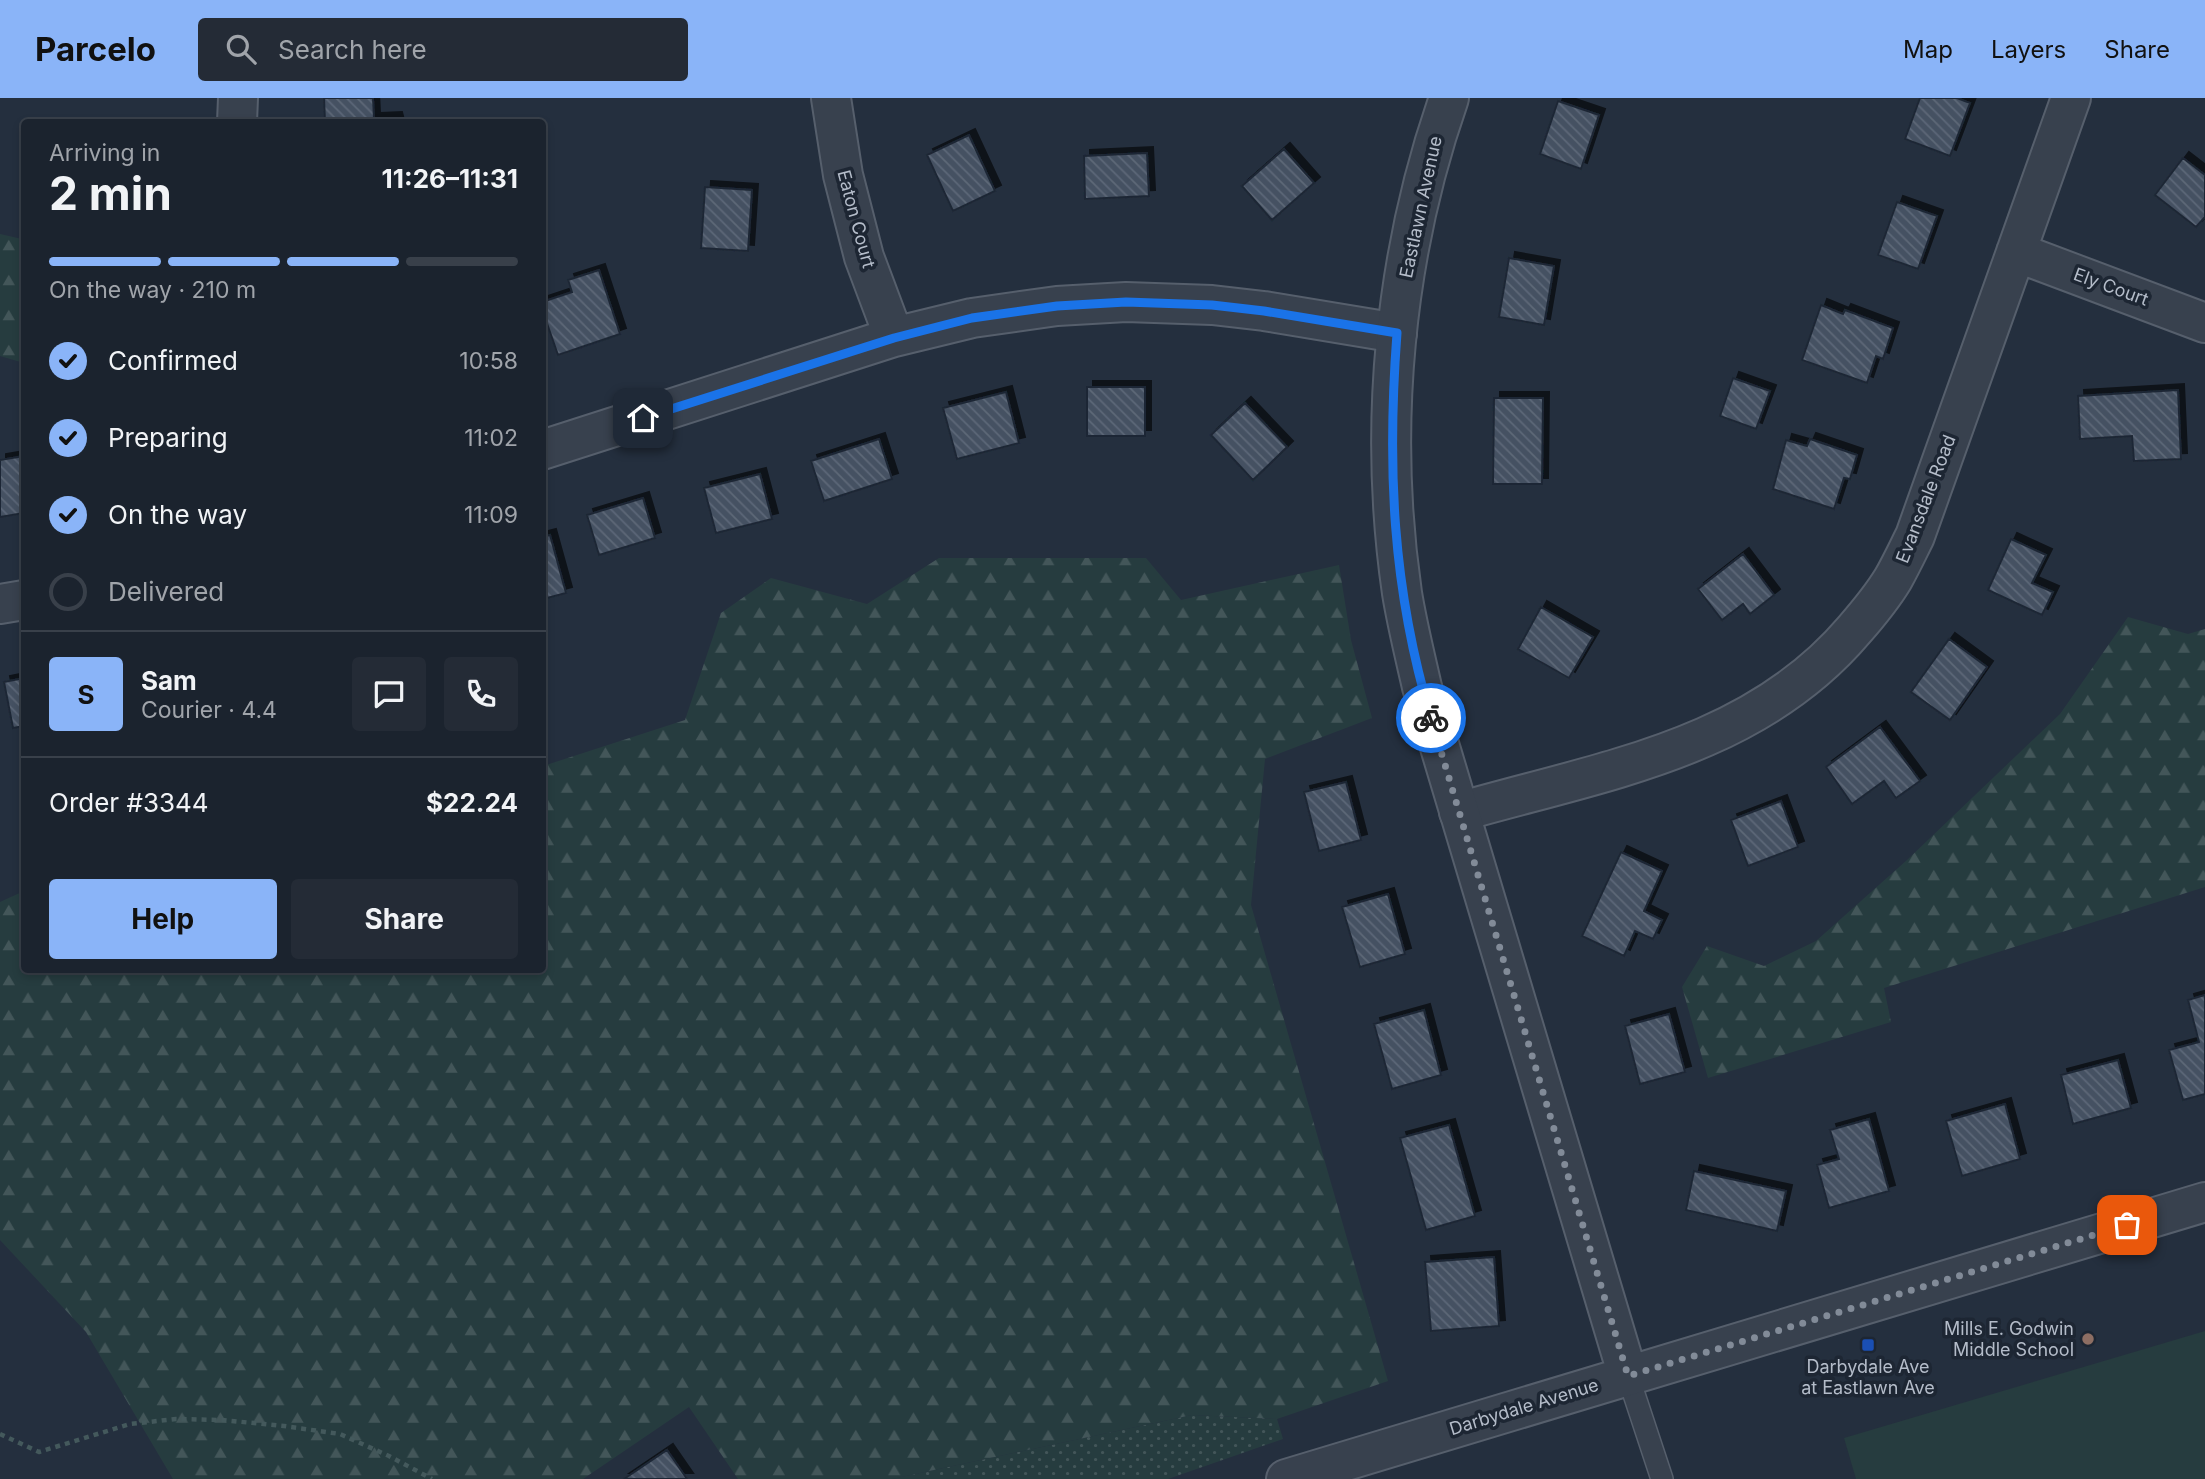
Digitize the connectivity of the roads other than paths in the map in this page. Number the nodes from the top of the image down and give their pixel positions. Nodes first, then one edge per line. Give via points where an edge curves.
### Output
1 (238, 98) edge
2 (831, 98) edge
3 (1449, 98) edge
4 (2071, 98) edge
5 (237, 119) edge
6 (2016, 252) junction
7 (2205, 323) edge
8 (1397, 333) junction
9 (894, 338) junction
10 (546, 449) edge
11 (21, 600) edge
12 (0, 604) edge
13 (1459, 812) junction
14 (2205, 1202) edge
15 (1628, 1376) junction
16 (1286, 1479) edge
17 (1662, 1479) edge

1 - 5 street
2 - 9 street, Eaton Court via 843,175 861,245
3 - 8 street, Eastlawn Avenue via 1413,228
4 - 6 street, Evansdale Road
6 - 7 street, Ely Court
6 - 13 street, Evansdale Road via 1915,536 1893,580 1841,646 1767,706 1715,734 1623,768
8 - 9 street via 1212,305 1126,302 972,318
8 - 13 street, Eastlawn Avenue via 1392,500 1402,594 1422,687
9 - 10 street
11 - 12 street
13 - 15 street, Eastlawn Avenue
14 - 15 street, Darbydale Avenue
15 - 16 street, Darbydale Avenue
15 - 17 lane

